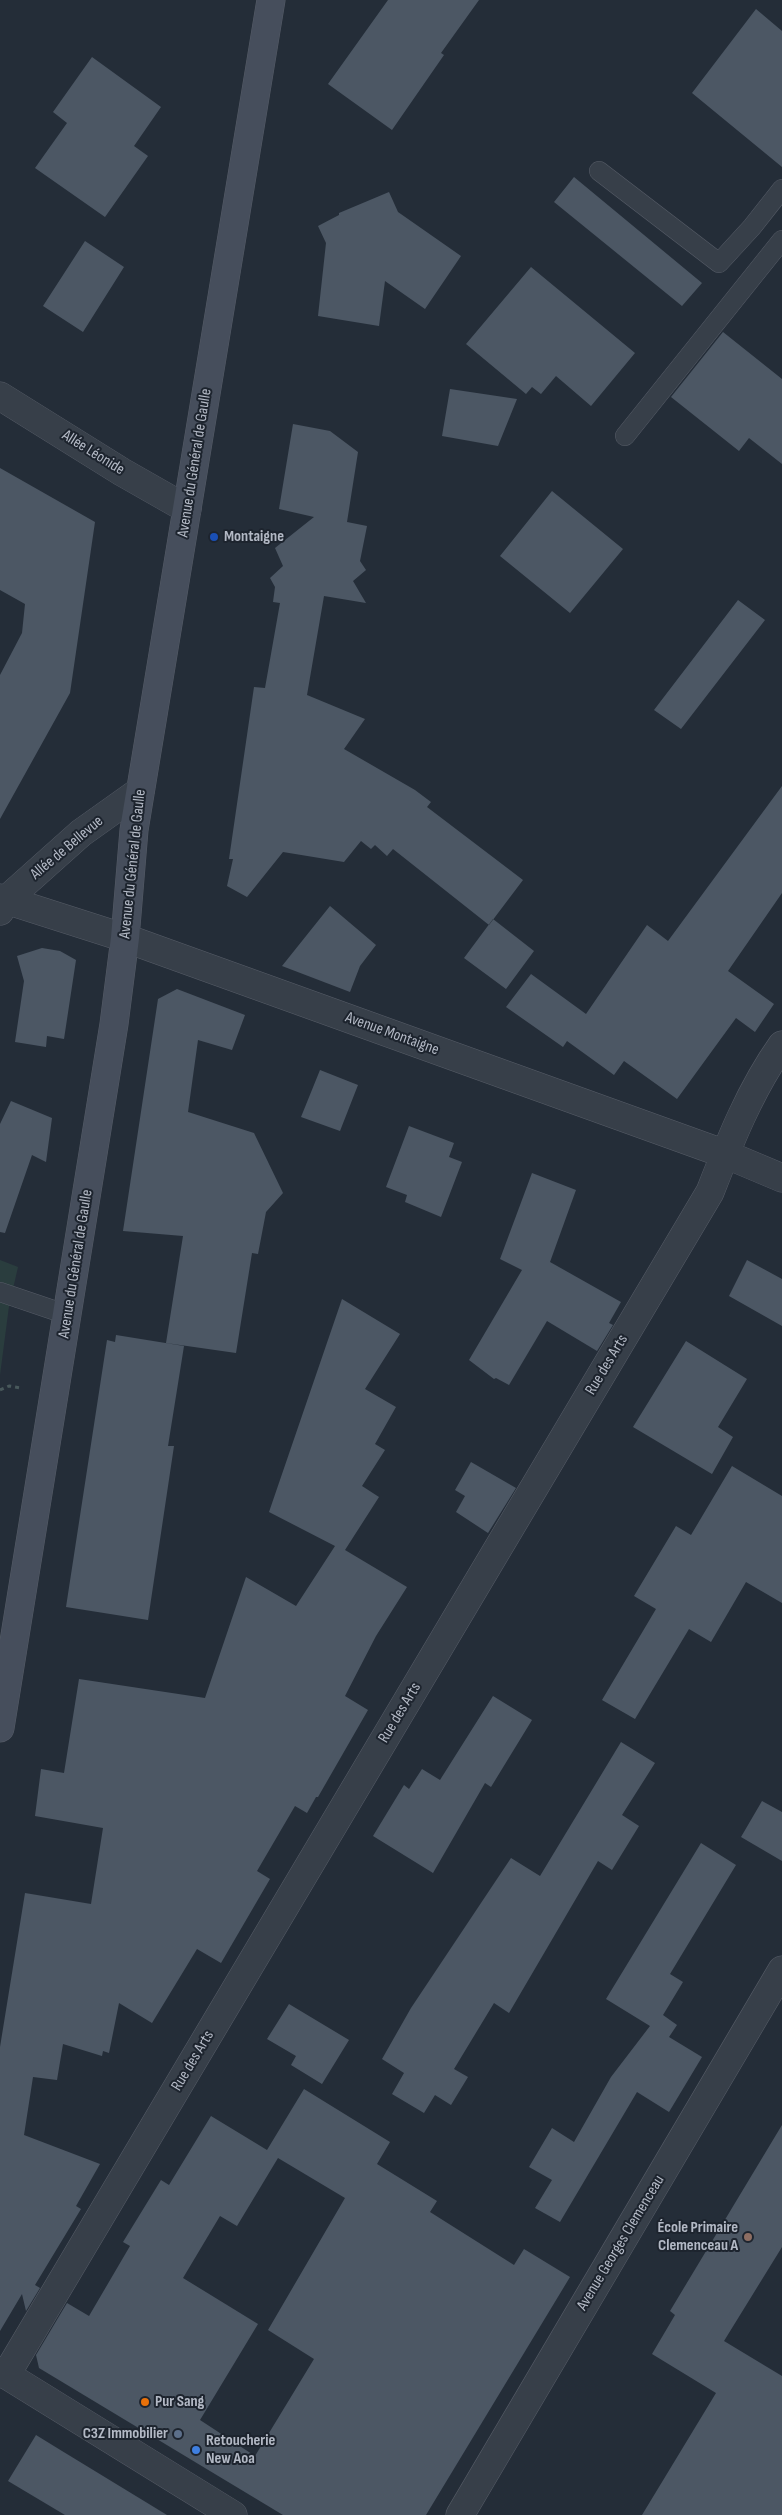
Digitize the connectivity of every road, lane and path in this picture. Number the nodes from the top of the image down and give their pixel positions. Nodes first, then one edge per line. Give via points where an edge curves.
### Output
1 (271, 0) edge
2 (599, 171) dead end
3 (782, 189) edge
4 (782, 240) edge
5 (0, 396) edge
6 (625, 436) dead end
7 (187, 508) junction
8 (140, 791) junction
9 (2, 903) edge
10 (125, 938) junction
11 (782, 1046) edge
12 (725, 1154) junction
13 (782, 1178) edge
14 (0, 1292) edge
15 (68, 1315) junction
16 (0, 1728) edge
17 (782, 1970) edge
18 (3, 2373) edge
19 (232, 2515) edge
20 (460, 2515) edge

1 - 7 street, Avenue du Général de Gaulle
2 - 3 lane via 719,263
4 - 6 lane
5 - 7 street, Allée Léonide via 122,472
7 - 8 street, Avenue du Général de Gaulle
8 - 9 street, Allée de Bellevue via 81,833
8 - 10 street, Avenue du Général de Gaulle
9 - 10 street, Avenue Montaigne
10 - 12 street, Avenue Montaigne
10 - 15 street, Avenue du Général de Gaulle
11 - 12 street, Rue des Arts via 761,1074
12 - 13 street, Avenue Montaigne
12 - 18 street, Rue des Arts via 710,1192
14 - 15 lane
15 - 16 street, Avenue du Général de Gaulle
17 - 20 street, Avenue Georges Clemenceau
18 - 19 street

